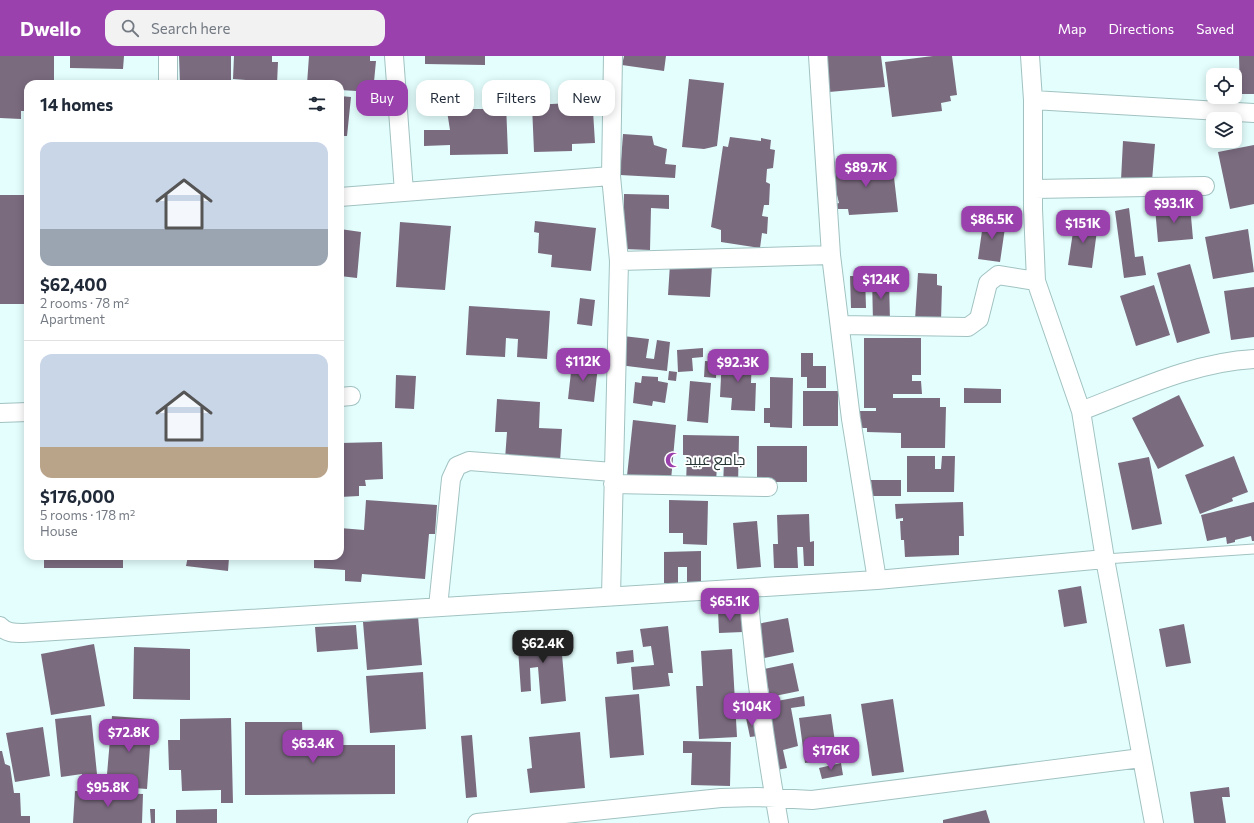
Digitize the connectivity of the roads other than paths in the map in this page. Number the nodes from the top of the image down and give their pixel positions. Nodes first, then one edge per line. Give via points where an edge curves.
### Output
1 (168, 56) edge
2 (394, 56) edge
3 (612, 56) edge
4 (818, 56) edge
5 (1030, 56) edge
6 (168, 80) edge
7 (1033, 100) junction
8 (1254, 113) edge
9 (611, 176) junction
10 (1205, 186) dead end
11 (1034, 189) junction
12 (404, 192) junction
13 (344, 197) edge
14 (831, 255) junction
15 (619, 260) junction
16 (1036, 281) junction
17 (840, 325) junction
18 (1254, 359) edge
19 (1081, 411) junction
20 (24, 412) edge
21 (0, 413) edge
22 (613, 478) junction
23 (768, 487) dead end
24 (1254, 549) edge
25 (1105, 559) junction
26 (877, 580) junction
27 (748, 588) junction
28 (611, 596) junction
29 (438, 607) junction
30 (1, 630) edge
31 (1141, 758) junction
32 (774, 799) junction
33 (477, 823) edge
34 (779, 823) edge
35 (1154, 823) edge

1 - 6 street
2 - 12 street
3 - 9 street
4 - 14 street
5 - 7 street
7 - 8 street
7 - 11 street
9 - 12 street
9 - 15 street
10 - 11 street
11 - 16 street
12 - 13 street
14 - 15 street
14 - 17 street
15 - 22 street
16 - 17 street via 998,275 988,283 979,320 968,327
16 - 19 street
17 - 26 street via 851,419
18 - 19 street via 1183,373
19 - 25 street
20 - 21 street
22 - 23 street
22 - 28 street
22 - 29 street via 469,461 458,466 451,479
24 - 25 lane
25 - 26 street
25 - 31 street
26 - 27 street
27 - 28 street
27 - 32 street via 765,746
28 - 29 street
29 - 30 street via 22,633
31 - 32 street via 812,800
31 - 35 street
32 - 33 street via 721,798
32 - 34 street

